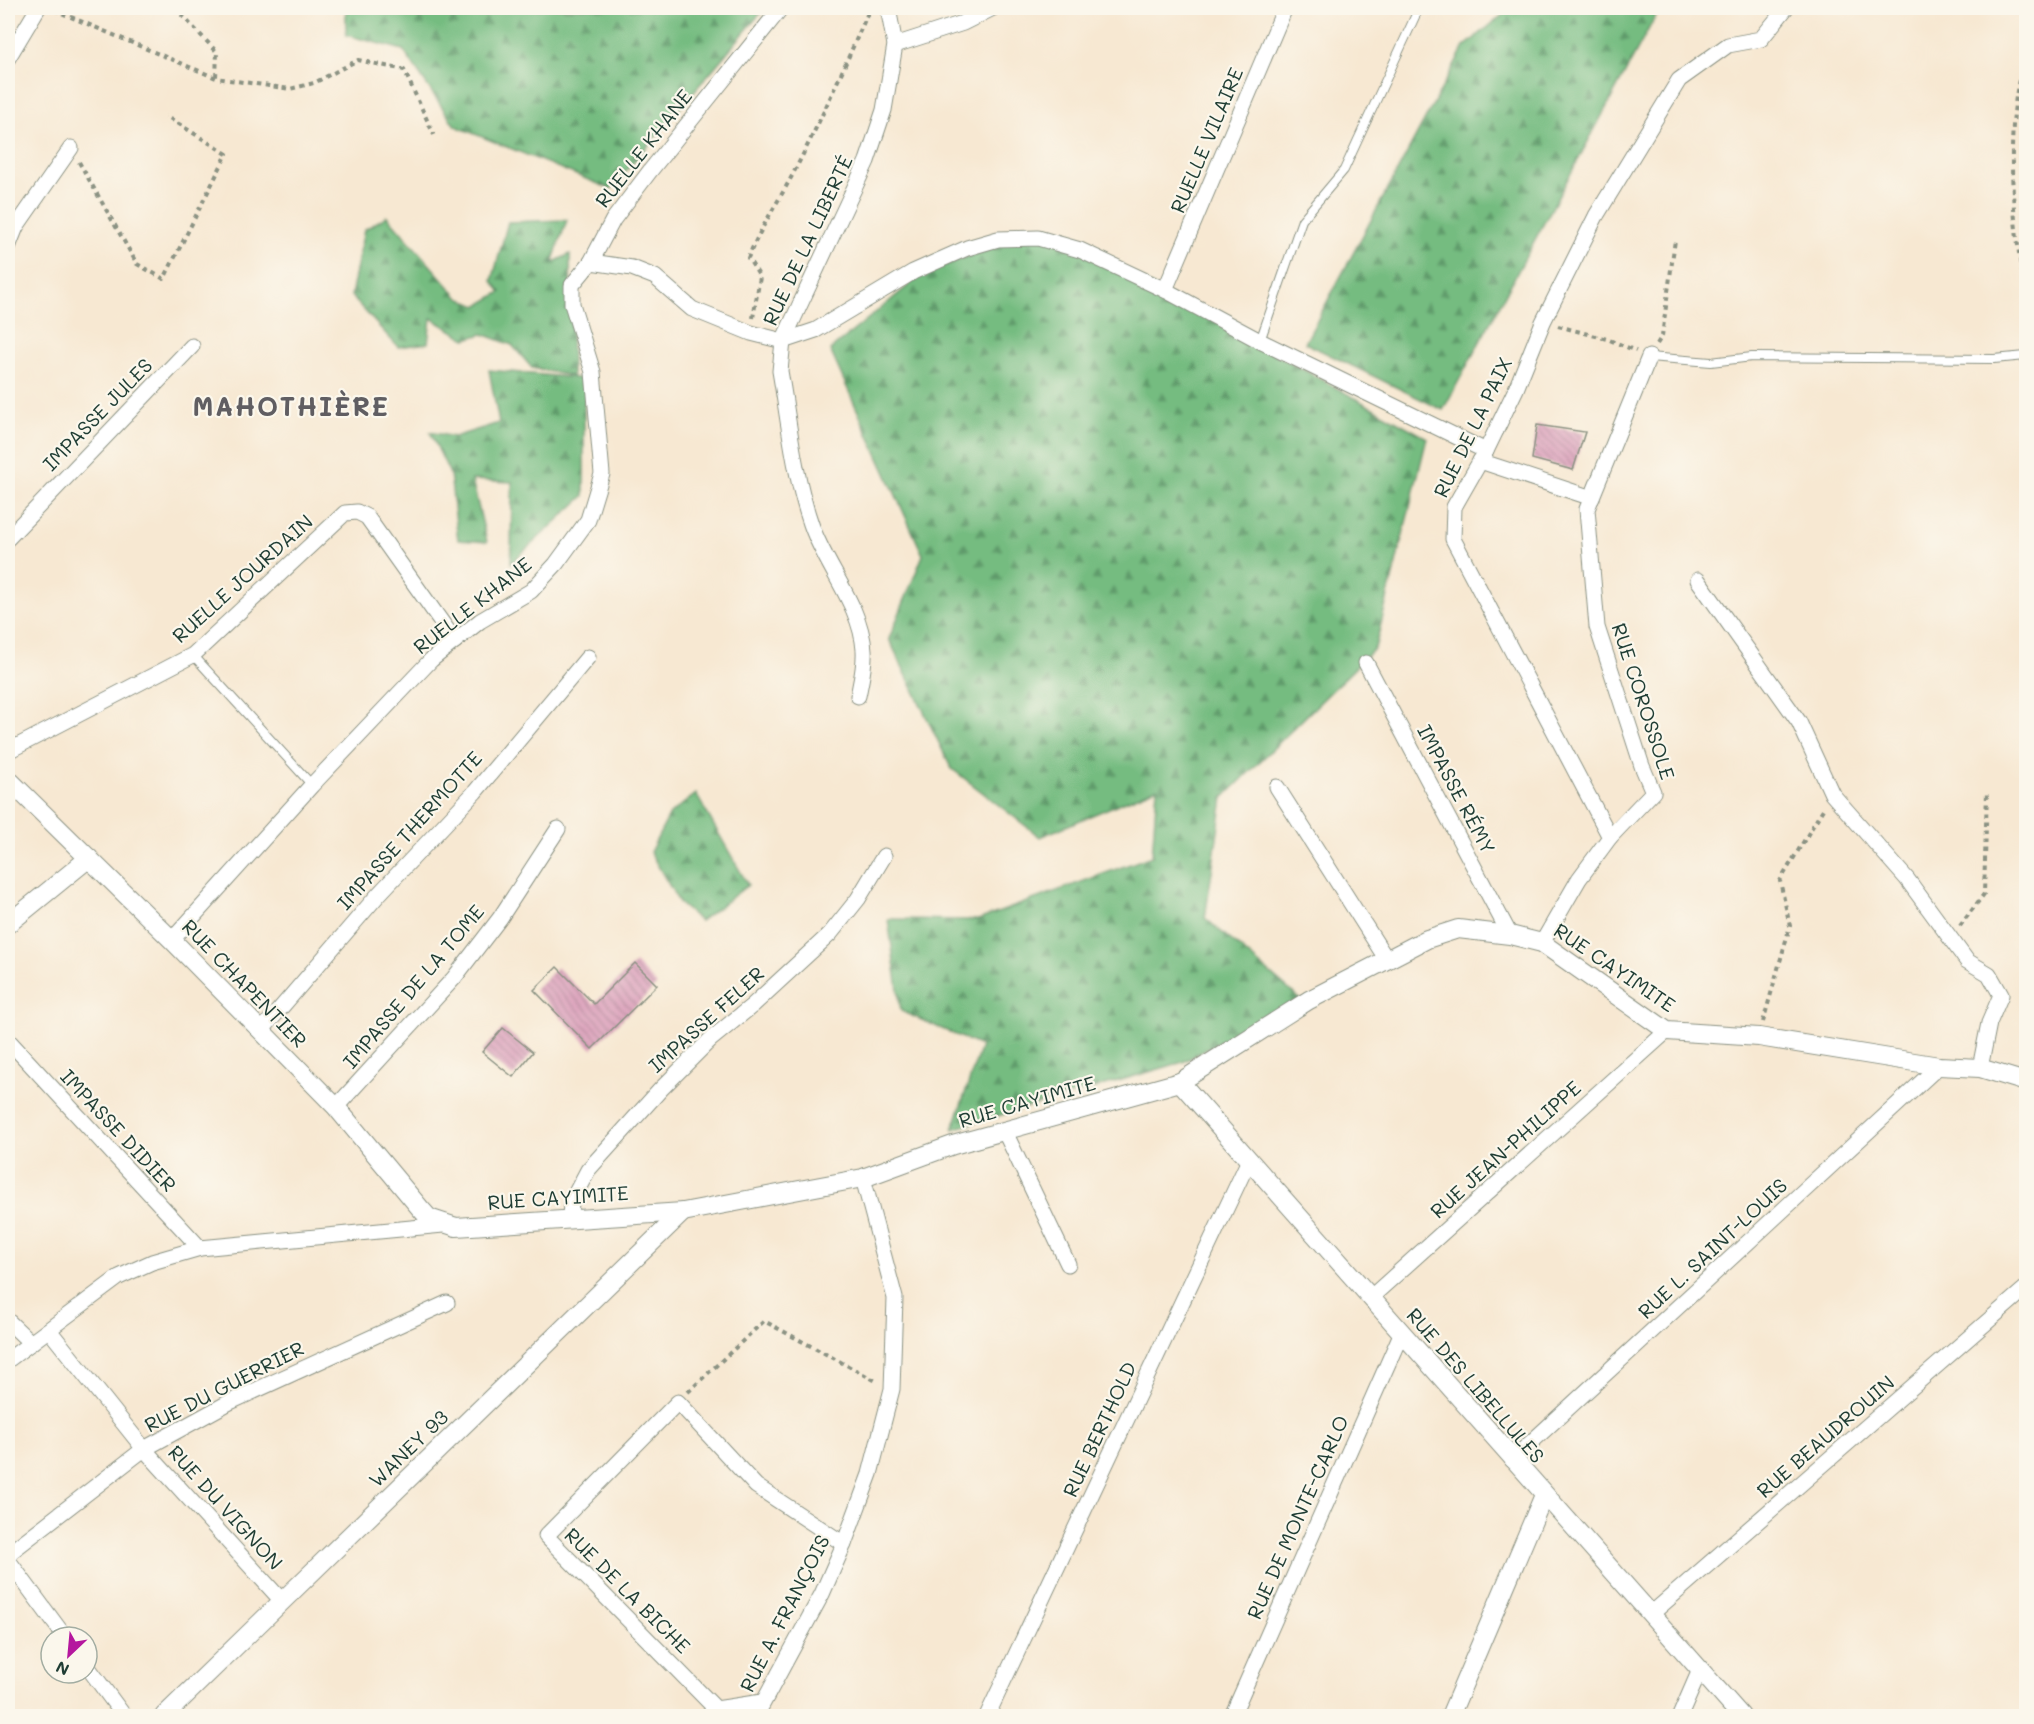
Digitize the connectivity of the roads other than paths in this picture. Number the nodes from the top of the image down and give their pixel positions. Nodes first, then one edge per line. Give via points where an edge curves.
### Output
1 (38, 8) edge
2 (781, 8) edge
3 (888, 8) edge
4 (993, 8) edge
5 (1285, 8) edge
6 (1419, 8) edge
7 (1786, 8) edge
8 (895, 45) junction
9 (8, 58) edge
10 (71, 148) road end
11 (8, 247) edge
12 (591, 262) junction
13 (1165, 290) junction
14 (783, 341) junction
15 (1260, 341) junction
16 (192, 346) dead end
17 (2026, 356) edge
18 (1649, 357) joint
19 (1483, 456) junction
20 (1592, 498) junction
21 (8, 538) edge
22 (1698, 580) dead end
23 (455, 641) junction
24 (193, 656) junction
25 (588, 657) dead end
26 (1366, 663) dead end
27 (858, 696) dead end
28 (8, 750) edge
29 (8, 779) edge
30 (312, 785) junction
31 (1277, 787) dead end
32 (558, 829) dead end
33 (1610, 837) junction
34 (884, 856) dead end
35 (89, 858) junction
36 (8, 924) edge
37 (1510, 935) junction
38 (172, 940) junction
39 (1542, 943) junction
40 (1386, 960) junction
41 (261, 1031) junction
42 (1667, 1031) junction
43 (8, 1040) edge
44 (1940, 1066) junction
45 (1980, 1068) junction
46 (1180, 1082) junction
47 (2026, 1082) edge
48 (336, 1107) junction
49 (1004, 1130) junction
50 (1249, 1160) junction
51 (863, 1178) junction
52 (684, 1212) junction
53 (570, 1219) junction
54 (443, 1225) junction
55 (200, 1248) junction
56 (1068, 1264) dead end
57 (2026, 1288) edge
58 (1370, 1298) junction
59 (447, 1303) dead end
60 (8, 1321) edge
61 (49, 1330) junction
62 (1401, 1334) junction
63 (31, 1343) junction
64 (8, 1360) edge
65 (144, 1449) junction
66 (1512, 1460) junction
67 (1544, 1495) junction
68 (844, 1544) junction
69 (8, 1554) edge
70 (8, 1560) edge
71 (282, 1601) junction
72 (1650, 1615) junction
73 (56, 1625) edge
74 (1700, 1670) junction
75 (99, 1682) edge
76 (762, 1702) junction
77 (712, 1713) edge
78 (124, 1716) edge
79 (164, 1716) edge
80 (756, 1716) edge
81 (987, 1716) edge
82 (1232, 1716) edge
83 (1450, 1716) edge
84 (1680, 1716) edge
85 (1741, 1716) edge

1 - 9 street
2 - 12 street, RUELLE KHANE via 613,220
3 - 8 street, RUE DE LA LIBERTÉ
4 - 8 street via 963,23
5 - 13 street, RUELLE VILAIRE
6 - 15 lane via 1344,170 1302,220
7 - 19 street, RUE DE LA PAIX via 1761,39 1728,45 1679,80 1596,216
8 - 14 street, RUE DE LA LIBERTÉ via 884,110 867,161
10 - 11 street via 16,227
12 - 14 street via 632,268 655,277 692,309 751,333
12 - 23 street, RUELLE KHANE via 572,285 572,304 593,372 602,474 597,497 588,520 531,591
13 - 14 street via 1069,247 1038,238 998,239 913,272 816,330
13 - 15 street
14 - 27 street, RUE DE LA LIBERTÉ via 780,371 802,496 820,547 861,635 863,666
15 - 19 street
16 - 21 street, IMPASSE JULES
17 - 18 lane via 1752,357 1710,363
18 - 20 street, RUE COROSSOLE
19 - 20 street
19 - 33 street, RUE DE LA PAIX via 1454,507 1453,540
20 - 33 street, RUE COROSSOLE via 1587,509 1597,627 1653,792
22 - 45 street via 1799,722 1832,794 1907,879 1967,961 1989,974 2001,995 1989,1023
23 - 24 street, RUELLE JOURDAIN via 367,517 351,512 345,513
23 - 30 street, RUELLE KHANE via 431,660
24 - 28 street, RUELLE JOURDAIN
24 - 30 lane
25 - 41 street, IMPASSE THERMOTTE via 475,792 378,895
26 - 37 street, IMPASSE RÉMY
29 - 35 street, RUE CHAPENTIER
30 - 38 street, RUELLE KHANE
31 - 40 street
32 - 48 street, IMPASSE DE LA TOME via 500,918 453,978
33 - 39 street via 1579,879
34 - 53 street, IMPASSE FELER via 858,899 830,934 710,1040 588,1170 571,1202
35 - 36 street
35 - 38 street, RUE CHAPENTIER
37 - 39 street, RUE CAYIMITE
37 - 40 street, RUE CAYIMITE via 1458,929 1427,939
38 - 41 street, RUE CHAPENTIER
39 - 42 street, RUE CAYIMITE
40 - 46 street, RUE CAYIMITE via 1309,1000
41 - 48 street, RUE CHAPENTIER
42 - 44 street, RUE CAYIMITE via 1759,1037
42 - 58 street, RUE JEAN-PHILIPPE
43 - 55 street, IMPASSE DIDIER
44 - 45 street, RUE CAYIMITE
44 - 66 street, RUE L. SAINT-LOUIS
45 - 47 street, RUE CAYIMITE
46 - 49 street, RUE CAYIMITE
46 - 50 street, RUE DES LIBELLULES
48 - 54 street, RUE CHAPENTIER via 429,1218
49 - 51 street, RUE CAYIMITE via 953,1144
49 - 56 street
50 - 58 street, RUE DES LIBELLULES
50 - 81 street, RUE BERTHOLD
51 - 52 street, RUE CAYIMITE
51 - 68 street, RUE A. FRANÇOIS via 895,1298 892,1389 870,1474
52 - 53 street, RUE CAYIMITE
52 - 71 street, WANEY 93
53 - 54 street, RUE CAYIMITE
54 - 55 street, RUE CAYIMITE
55 - 61 street, RUE CAYIMITE via 119,1276
57 - 72 street, RUE BEAUDROUIN
58 - 62 street, RUE DES LIBELLULES
59 - 65 street, RUE DU GUERRIER via 228,1403
60 - 63 street
61 - 63 street, RUE CAYIMITE
61 - 65 street, RUE DU VIGNON
62 - 66 street, RUE DES LIBELLULES
62 - 82 street, RUE DE MONTE-CARLO
63 - 64 street, RUE CAYIMITE
65 - 69 street, RUE DU GUERRIER
65 - 71 street, RUE DU VIGNON
66 - 67 street, RUE DES LIBELLULES
67 - 72 street, RUE DES LIBELLULES
67 - 83 street
68 - 76 street, RUE A. FRANÇOIS via 822,1594
68 - 77 street, RUE DE LA BICHE via 756,1486 678,1402 546,1536
70 - 73 street
71 - 79 street, WANEY 93
72 - 74 street, RUE DES LIBELLULES
74 - 84 street
74 - 85 street, RUE DES LIBELLULES
75 - 78 street
76 - 77 street
76 - 80 street, RUE A. FRANÇOIS

